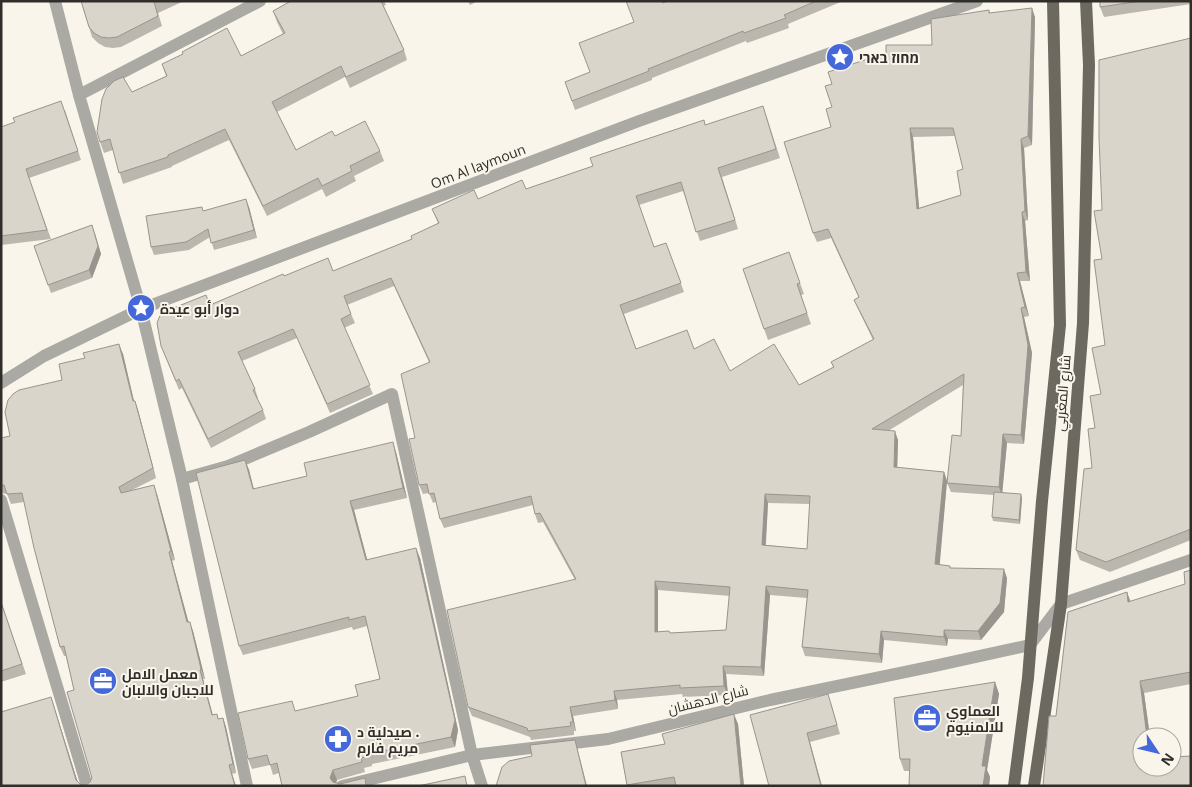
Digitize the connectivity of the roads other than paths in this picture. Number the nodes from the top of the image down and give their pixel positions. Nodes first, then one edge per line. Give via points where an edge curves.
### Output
1 (55, 1) edge
2 (260, 1) edge
3 (977, 1) edge
4 (1053, 1) edge
5 (1086, 1) edge
6 (79, 95) junction
7 (141, 309) junction
8 (1, 383) edge
9 (182, 479) junction
10 (1, 500) edge
11 (1191, 560) edge
12 (1061, 604) junction
13 (1030, 644) junction
14 (472, 755) junction
15 (87, 786) edge
16 (248, 786) edge
17 (342, 786) edge
18 (482, 786) edge
19 (1014, 786) edge
20 (1034, 786) edge

1 - 6 street
2 - 6 street
3 - 7 street, Om Al laymoun via 639,121
4 - 13 main road, شارع المغربي via 1060,325
5 - 12 main road, شارع المغربي via 1094,64 1083,324
6 - 7 street
7 - 8 street, Om Al laymoun via 44,356
7 - 9 street
9 - 14 street via 228,466 392,394
9 - 16 street
10 - 15 street
11 - 12 street
12 - 13 street
12 - 20 main road, شارع المغربي
13 - 14 street, شارع الدهشان via 608,739
13 - 19 main road, شارع المغربي
14 - 17 street, شارع الدهشان
14 - 18 street

